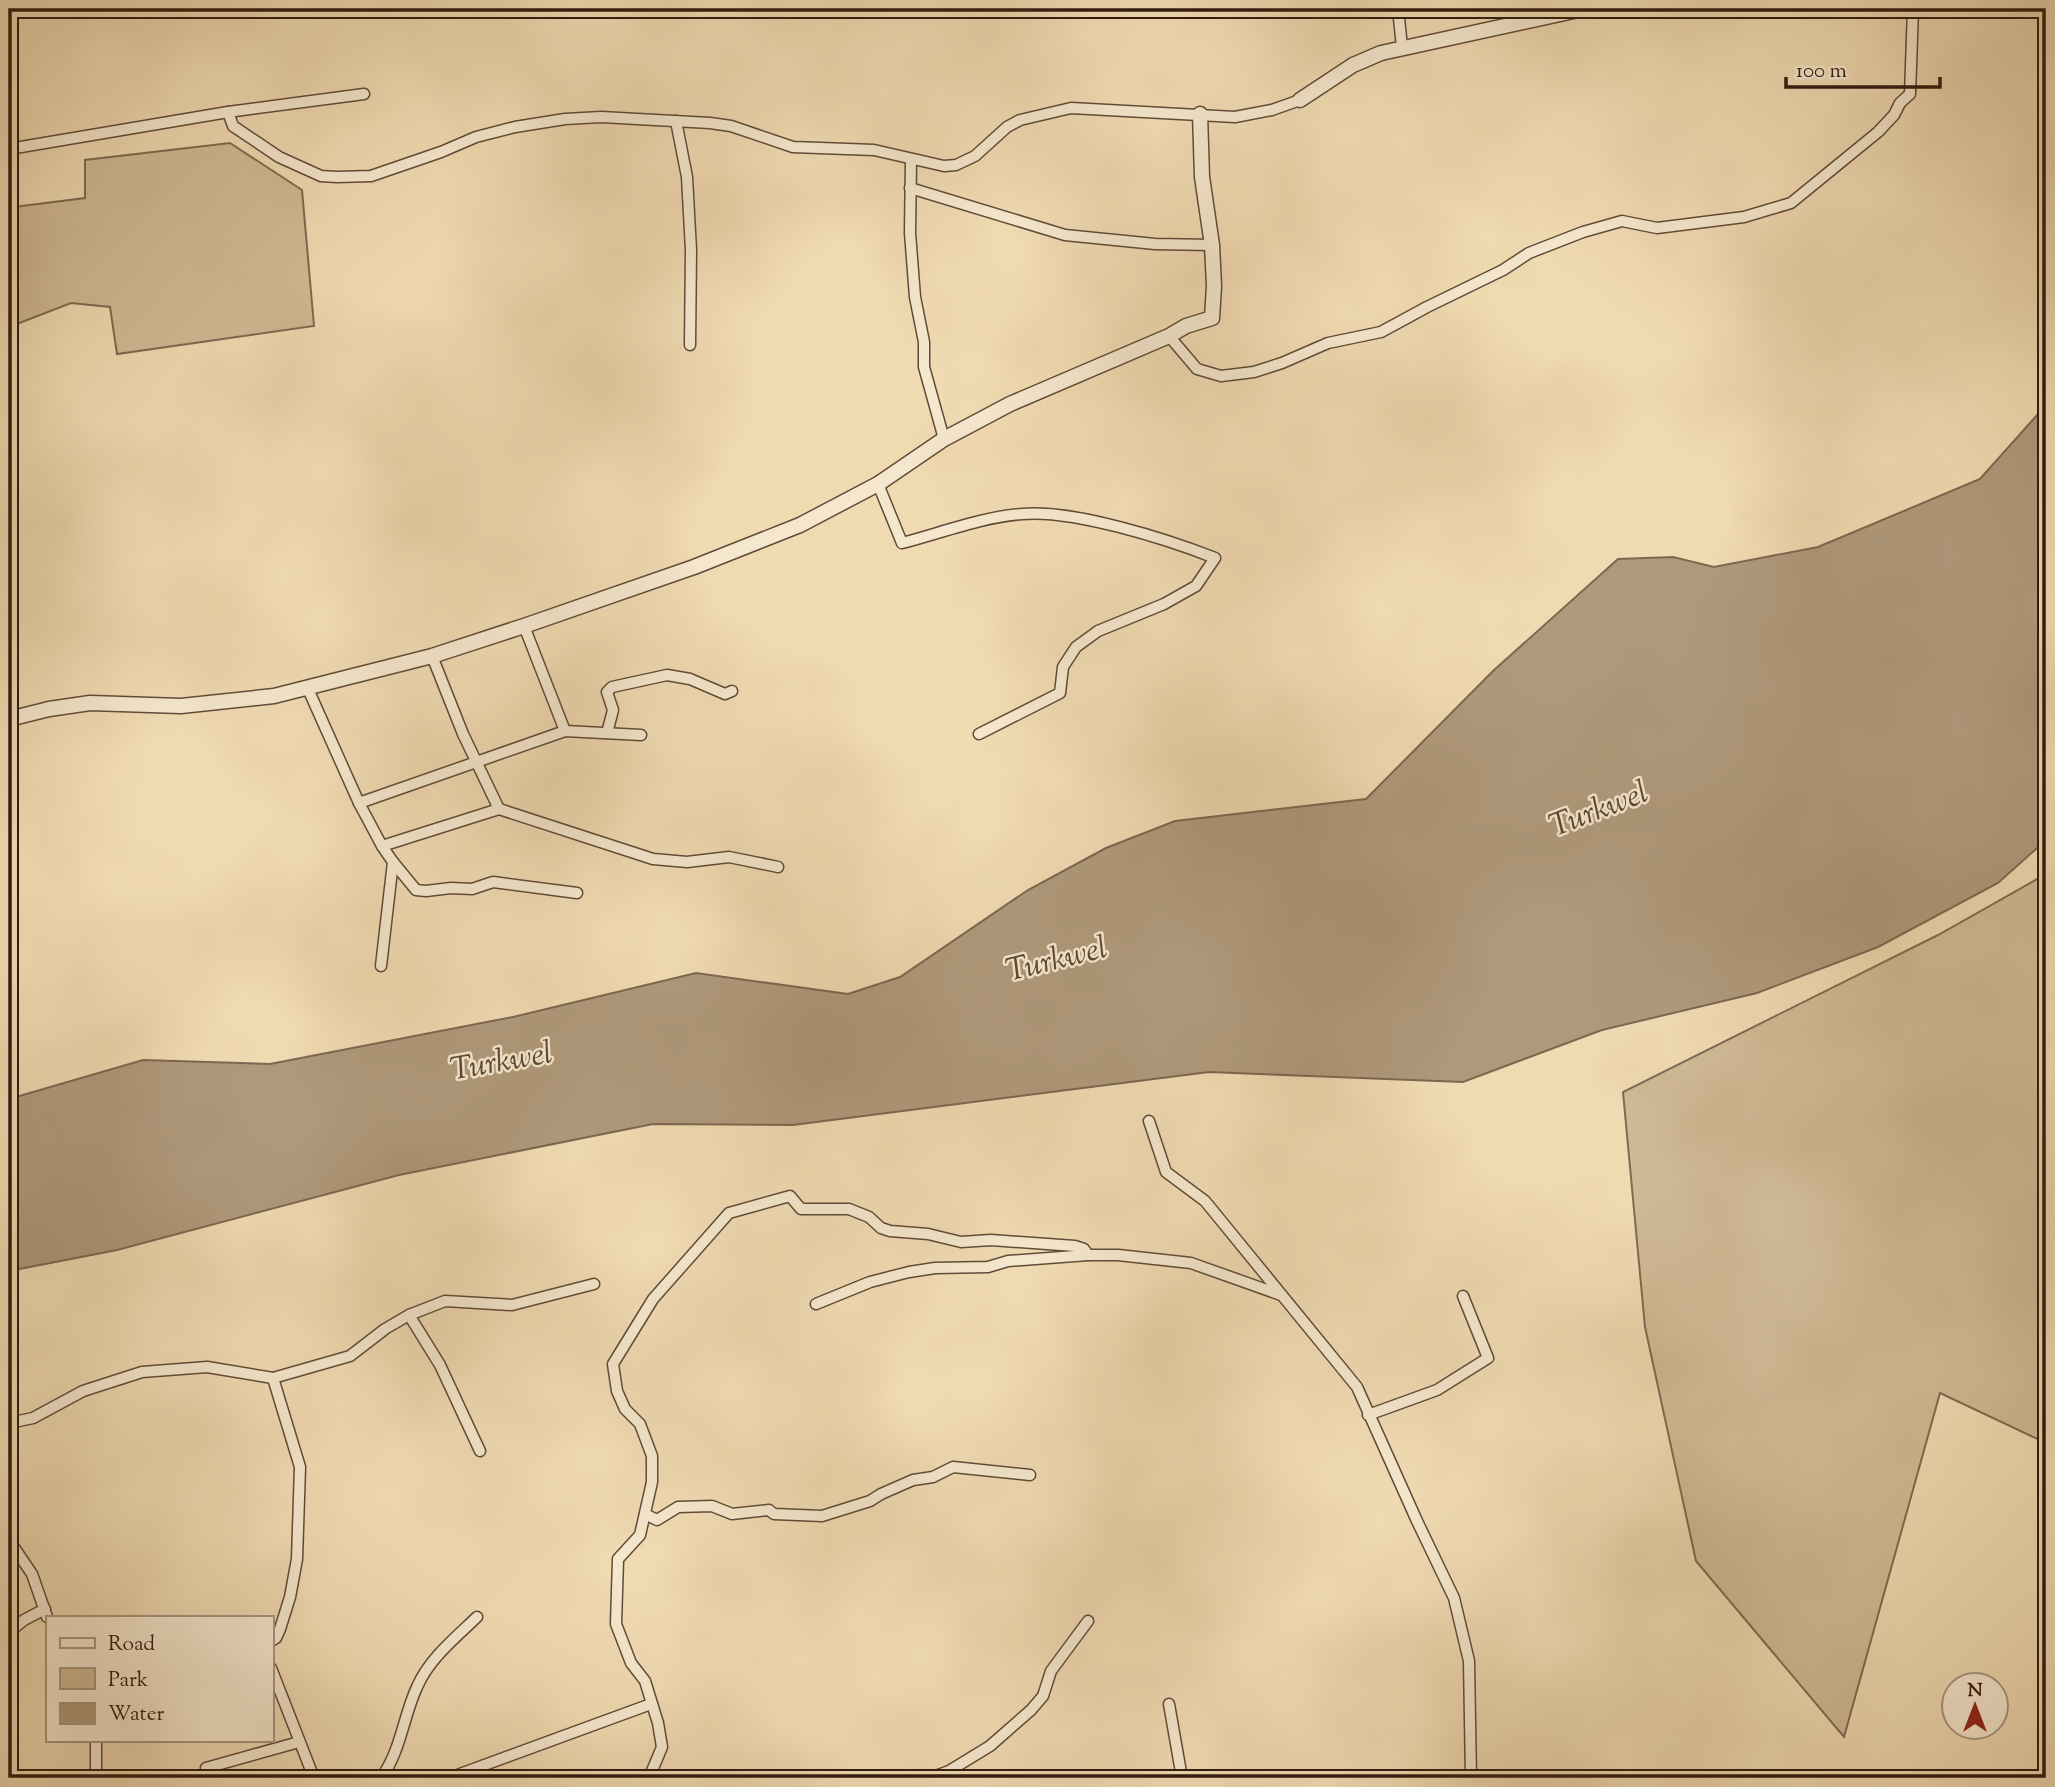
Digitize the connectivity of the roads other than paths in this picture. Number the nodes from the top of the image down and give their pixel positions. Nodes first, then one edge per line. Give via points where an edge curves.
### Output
1 (1398, 9) edge
2 (1583, 9) edge
3 (1913, 9) edge
4 (1402, 47) junction
5 (364, 94) dead end
6 (1300, 100) joint
7 (228, 112) junction
8 (1200, 114) junction
9 (676, 121) junction
10 (9, 149) edge
11 (911, 159) junction
12 (910, 188) junction
13 (1212, 245) junction
14 (1169, 336) junction
15 (690, 345) dead end
16 (944, 439) junction
17 (878, 484) junction
18 (524, 626) junction
19 (432, 656) junction
20 (308, 689) junction
21 (732, 691) dead end
22 (9, 719) edge
23 (565, 731) junction
24 (607, 733) junction
25 (979, 734) dead end
26 (641, 735) dead end
27 (478, 763) junction
28 (359, 803) junction
29 (499, 809) junction
30 (382, 846) junction
31 (393, 862) junction
32 (778, 867) dead end
33 (577, 893) dead end
34 (381, 966) dead end
35 (1149, 1121) dead end
36 (1088, 1255) junction
37 (594, 1284) dead end
38 (1281, 1295) junction
39 (1463, 1296) dead end
40 (816, 1304) dead end
41 (409, 1315) junction
42 (273, 1378) junction
43 (1368, 1415) junction
44 (9, 1423) edge
45 (480, 1451) dead end
46 (1030, 1475) dead end
47 (645, 1514) junction
48 (9, 1540) edge
49 (46, 1613) edge
50 (477, 1617) dead end
51 (1088, 1621) dead end
52 (9, 1632) edge
53 (273, 1639) edge
54 (273, 1673) edge
55 (651, 1704) junction
56 (1169, 1704) dead end
57 (96, 1742) edge
58 (299, 1742) junction
59 (206, 1768) dead end
60 (96, 1778) edge
61 (314, 1778) edge
62 (381, 1778) edge
63 (449, 1778) edge
64 (649, 1778) edge
65 (930, 1778) edge
66 (1182, 1778) edge
67 (1471, 1778) edge

1 - 4 street
2 - 4 street
3 - 14 street via 1910,94 1878,132 1791,203 1744,217 1657,228 1622,221 1583,232 1529,253 1381,332 1328,343 1254,372 1221,376 1198,369
4 - 6 street via 1353,65
5 - 7 street
6 - 8 street via 1236,117
7 - 9 street via 233,126 279,157 321,176 337,177 371,176 515,127 579,118
7 - 10 street
8 - 11 street via 1071,108 1020,120 975,156 957,164 936,166
8 - 13 street via 1202,177
9 - 11 street via 731,126 793,147 874,150
9 - 15 street via 687,177
11 - 12 street
12 - 13 street via 1065,235
12 - 16 street via 912,270 924,367
13 - 14 street via 1212,318
14 - 16 street via 1010,404
16 - 17 street
17 - 18 street via 789,530
17 - 25 street via 902,543 1023,513 1095,522 1215,558 1196,586 1098,631 1076,647 1063,667 1060,693
18 - 19 street
18 - 23 street
19 - 20 street
19 - 27 street
20 - 22 street via 227,703 90,703
20 - 28 street
21 - 24 street via 726,694 690,679 667,676 612,687 607,692 613,710
23 - 24 street
23 - 27 street
24 - 26 street
27 - 28 street
27 - 29 street
28 - 30 street
29 - 30 street
29 - 32 street via 653,859 687,862 729,857
30 - 31 street
31 - 33 street via 416,890 472,889 493,882
31 - 34 street
35 - 38 street via 1166,1172 1205,1201
36 - 38 street via 1191,1263
36 - 40 street via 909,1272
36 - 47 street via 1075,1246 961,1242 890,1231 849,1209 801,1209 790,1196 729,1213 653,1299 613,1364 617,1391 625,1409 640,1424 652,1456
37 - 41 street via 512,1305 445,1301
38 - 43 street via 1357,1387
39 - 43 street via 1488,1358 1437,1390
41 - 42 street via 350,1356
41 - 45 street via 440,1364
42 - 44 street via 207,1367 142,1372 83,1391 33,1418
42 - 53 street via 300,1467 297,1559 290,1597
43 - 67 street via 1454,1598 1469,1661
46 - 47 street via 953,1467 822,1516 769,1510 732,1514 712,1506 678,1507 657,1520
47 - 55 street via 640,1535 618,1559 615,1624 631,1663 645,1681
48 - 49 street via 32,1574
49 - 52 street via 24,1620
50 - 62 street via 423,1674 390,1766
51 - 65 street via 1051,1671 1043,1696 1031,1710 990,1746
54 - 58 street
55 - 63 street
55 - 64 street via 662,1742
56 - 66 street
57 - 60 street
58 - 59 street
58 - 61 street

